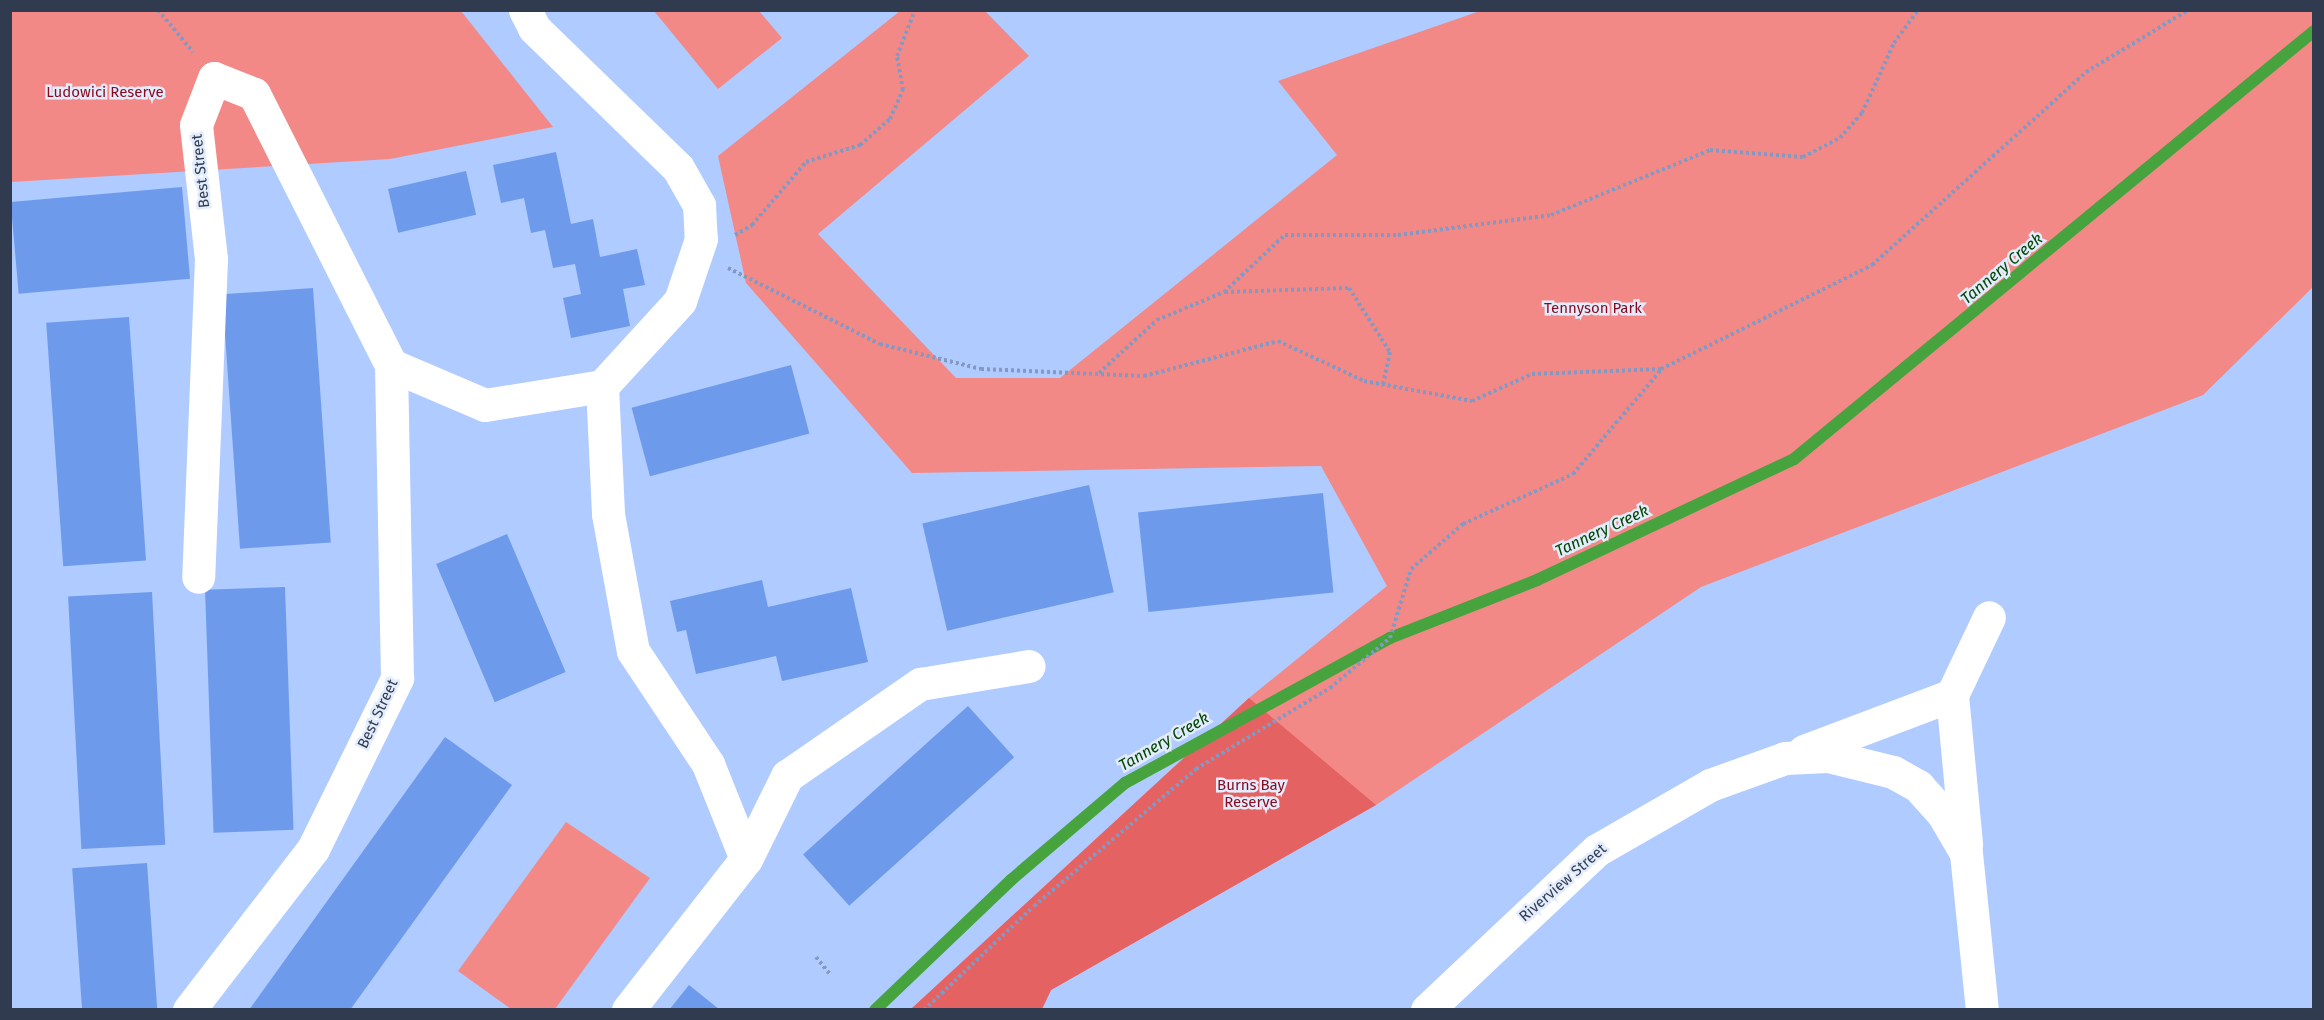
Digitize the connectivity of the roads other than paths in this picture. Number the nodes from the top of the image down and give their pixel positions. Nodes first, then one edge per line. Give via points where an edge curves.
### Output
1 (525, 10) edge
2 (391, 365) junction
3 (602, 386) junction
4 (198, 577) dead end
5 (1989, 617) dead end
6 (1029, 666) dead end
7 (1952, 695) junction
8 (1785, 758) junction
9 (1966, 853) junction
10 (746, 859) junction
11 (189, 1010) edge
12 (628, 1010) edge
13 (1427, 1010) edge
14 (1982, 1010) edge

1 - 3 street via 534,28 678,168 699,205 709,249 680,301
2 - 3 street via 484,405
2 - 4 street, Best Street via 254,94 214,78 196,125 211,259
2 - 11 street, Best Street via 397,678 313,849
3 - 10 street via 608,514 633,651 708,764
5 - 7 street
6 - 10 street via 920,684 787,776
7 - 8 street, Riverview Street
7 - 9 street, Riverview Street
8 - 9 street, Riverview Street via 1828,756 1893,772 1918,786 1943,814
8 - 13 street, Riverview Street via 1710,785 1597,850
9 - 14 street, Riverview Street
10 - 12 street

